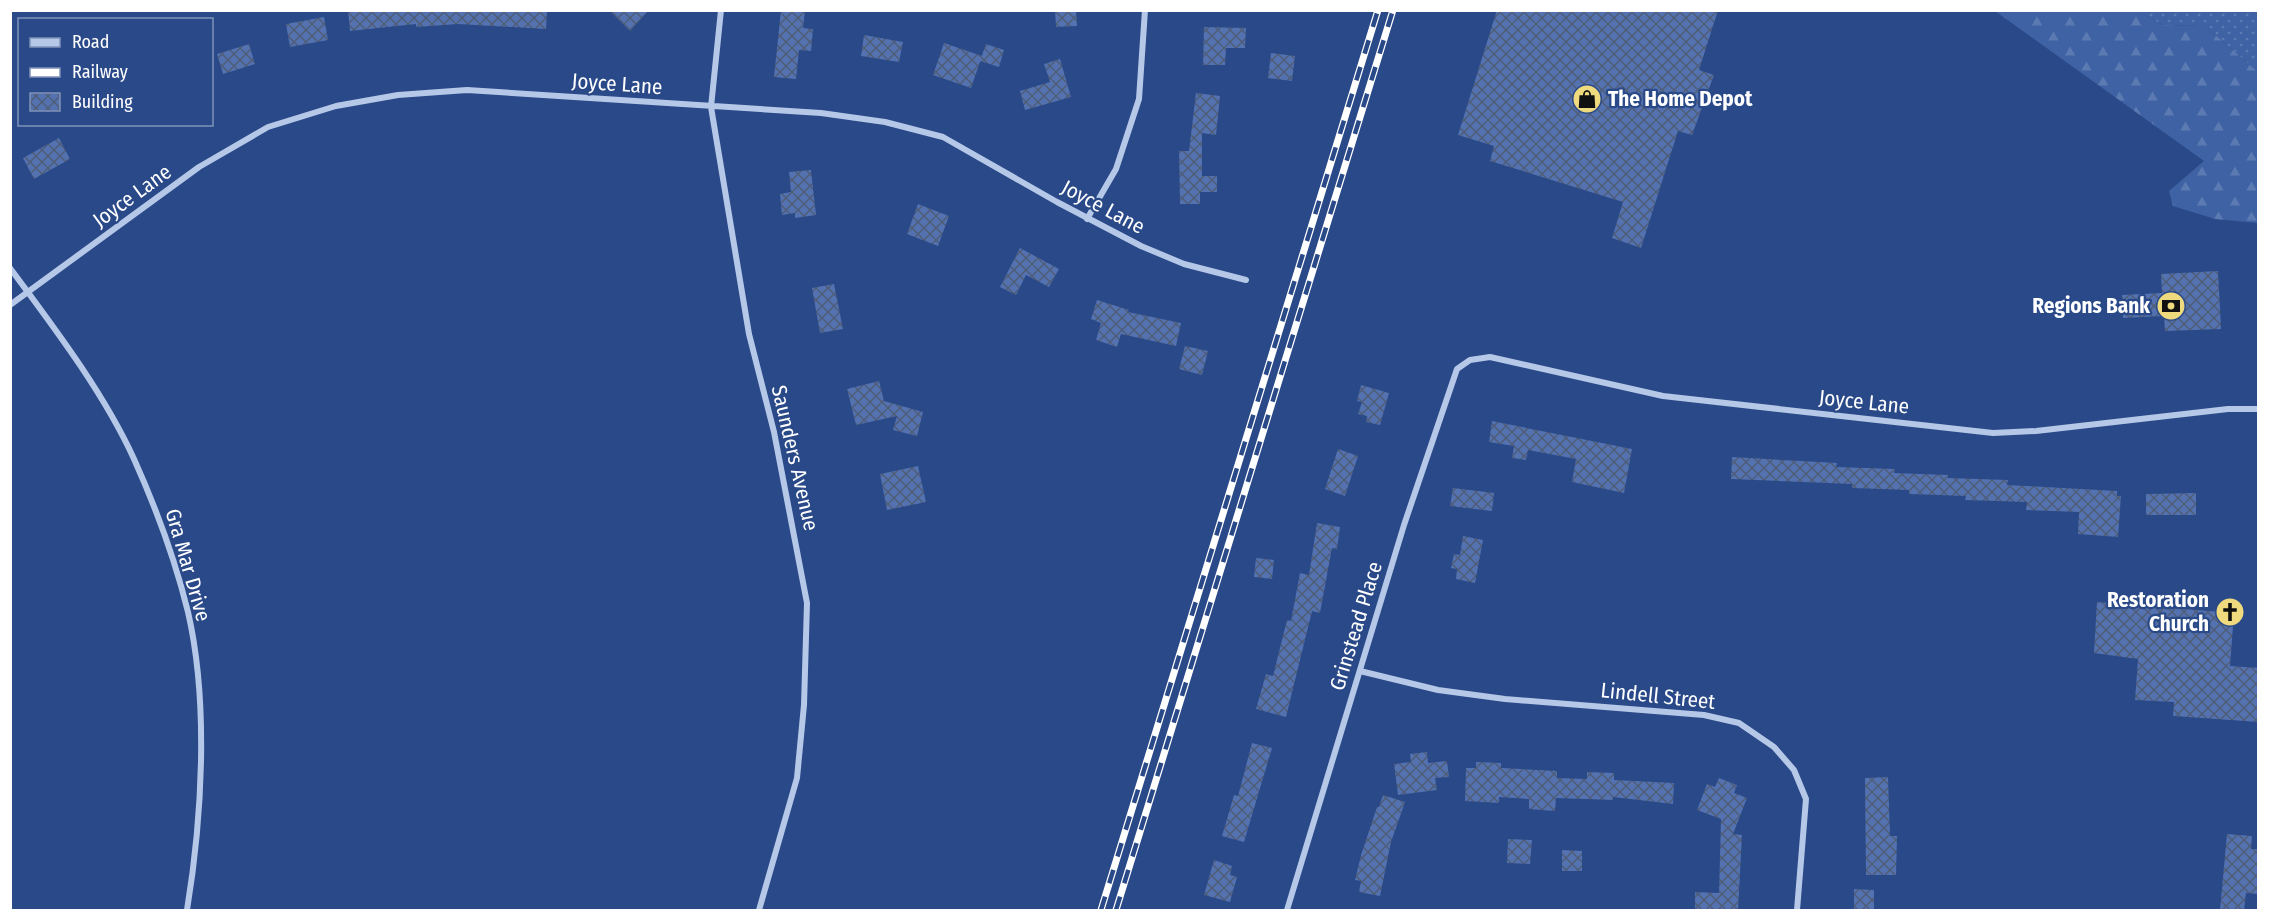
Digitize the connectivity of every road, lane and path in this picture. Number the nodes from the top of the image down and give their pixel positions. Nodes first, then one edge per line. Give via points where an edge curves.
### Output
1 (721, 10) edge
2 (1145, 10) edge
3 (711, 107) junction
4 (1087, 219) junction
5 (10, 268) edge
6 (1246, 280) dead end
7 (28, 293) junction
8 (10, 305) edge
9 (1470, 360) joint
10 (2259, 410) edge
11 (1360, 671) junction
12 (187, 910) edge
13 (759, 910) edge
14 (1287, 910) edge
15 (1797, 910) edge

1 - 3 street, Saunders Avenue
2 - 4 street via 1138,99 1116,169
3 - 4 street, Joyce Lane via 821,113 885,122 943,136
3 - 7 street, Joyce Lane via 467,90 399,95 336,106 268,127 199,167
3 - 13 street, Saunders Avenue via 742,301 778,451 807,603 797,778
4 - 6 street, Joyce Lane via 1184,264
5 - 7 street, Gra Mar Drive
7 - 8 street, Joyce Lane
7 - 12 street, Gra Mar Drive via 86,376 133,457 168,541 188,615 198,680 201,774
9 - 10 street, Joyce Lane via 1490,357 1663,396 1993,433 2228,409
9 - 11 street, Grinstead Place via 1457,369
11 - 14 street, Grinstead Place
11 - 15 street, Lindell Street via 1438,690 1704,715 1739,723 1774,747 1794,770 1806,799

